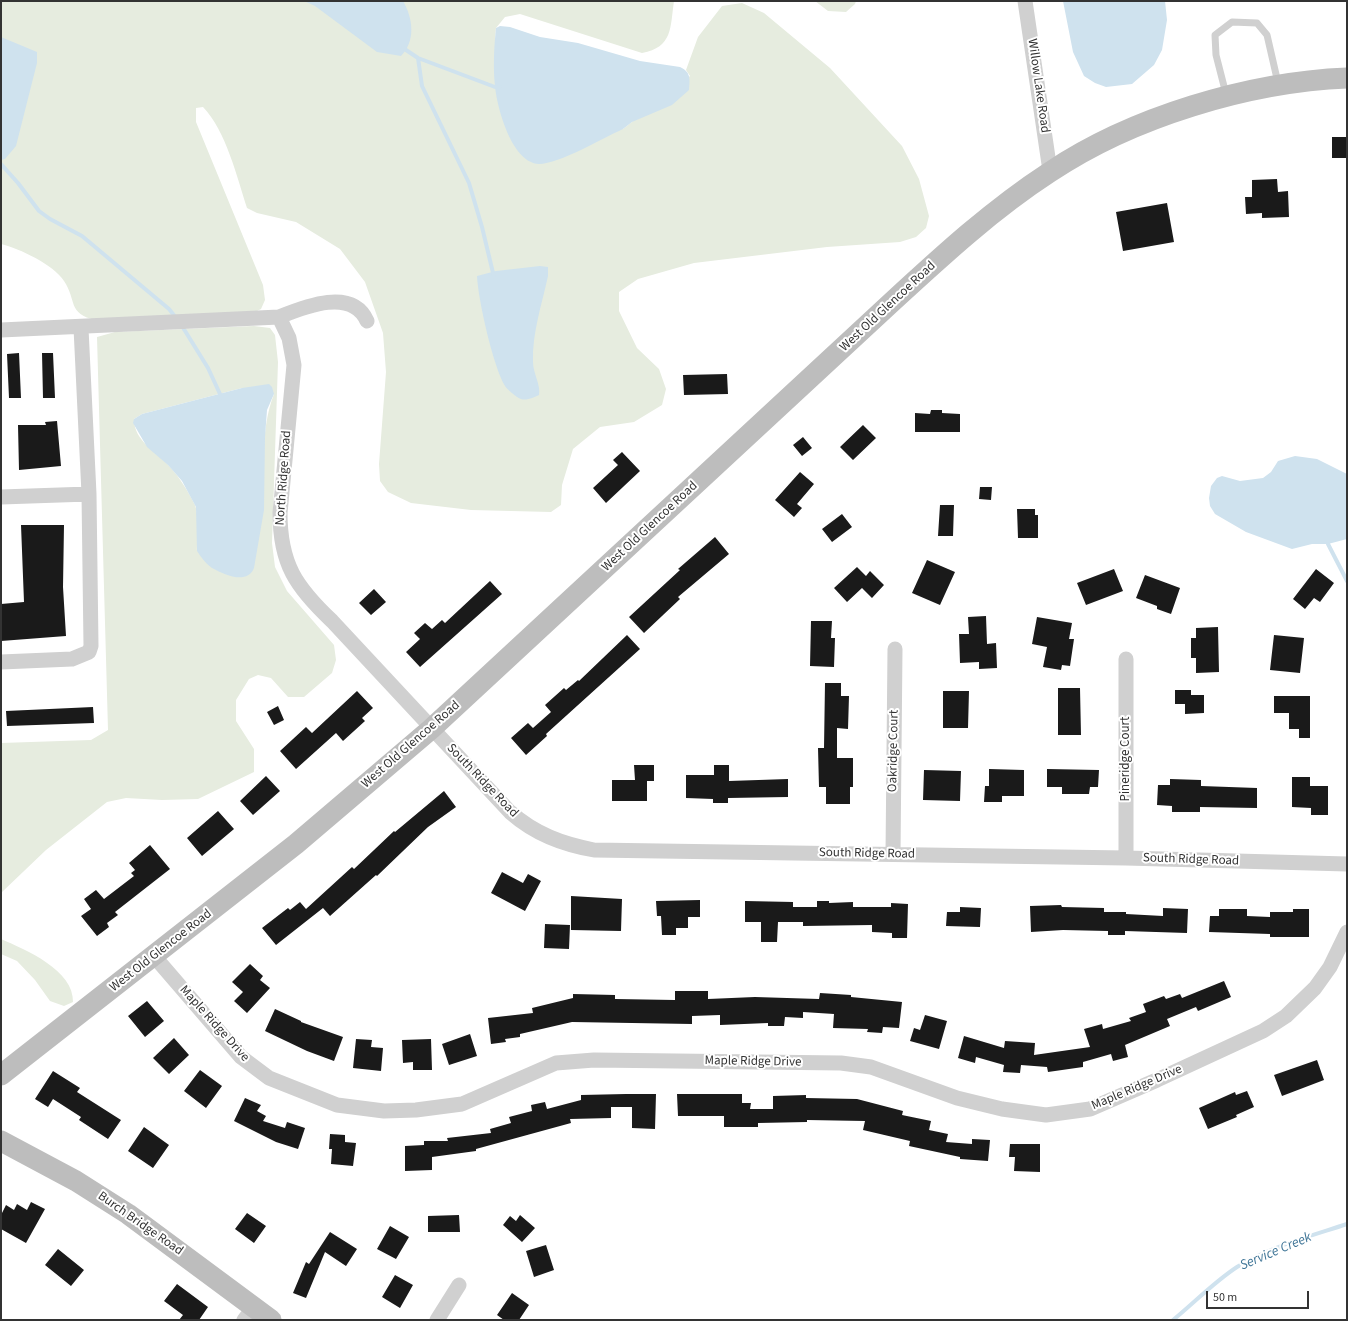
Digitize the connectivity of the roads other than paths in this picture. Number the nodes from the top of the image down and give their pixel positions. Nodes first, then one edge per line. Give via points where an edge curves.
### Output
1 (1025, 1) edge
2 (1347, 78) edge
3 (1278, 85) junction
4 (1226, 96) junction
5 (1050, 171) junction
6 (279, 317) junction
7 (367, 321) dead end
8 (81, 328) junction
9 (1, 330) edge
10 (89, 494) junction
11 (1, 497) edge
12 (895, 649) dead end
13 (1126, 659) dead end
14 (1, 662) edge
15 (432, 729) junction
16 (893, 854) junction
17 (1126, 858) junction
18 (1347, 864) edge
19 (1347, 932) edge
20 (154, 956) junction
21 (1, 1075) edge
22 (1, 1141) edge
23 (459, 1285) dead end
24 (249, 1313) edge
25 (271, 1320) edge
26 (437, 1320) edge

1 - 5 street, Willow Lake Road
2 - 3 street, West Old Glencoe Road
3 - 4 street, West Old Glencoe Road
3 - 4 lane via 1267,35 1257,23 1232,22 1215,35 1216,55
4 - 5 street, West Old Glencoe Road via 1158,117 1108,139
5 - 15 street, West Old Glencoe Road via 976,227 893,301
6 - 7 street via 310,306 343,302 357,307
6 - 8 street
6 - 15 street, North Ridge Road via 289,338 294,365 280,513 280,534 288,565 311,601
8 - 9 street
8 - 10 street
10 - 11 street
10 - 14 street via 89,652 72,659
12 - 16 street, Oakridge Court
13 - 17 street, Pineridge Court
15 - 16 street, South Ridge Road via 519,819 549,838 571,846 602,850
15 - 20 street, West Old Glencoe Road via 296,844
16 - 17 street, South Ridge Road
17 - 18 street, South Ridge Road
19 - 20 street, Maple Ridge Drive via 1330,966 1315,988 1286,1016 1263,1031 1090,1109 1046,1115 1002,1109 957,1098 871,1067 841,1063 594,1060 556,1063 462,1104 384,1111 337,1105 269,1078 241,1057
20 - 21 street, West Old Glencoe Road
22 - 24 street, Burch Bridge Road via 76,1181 128,1214
23 - 26 street
24 - 25 street, Burch Bridge Road

